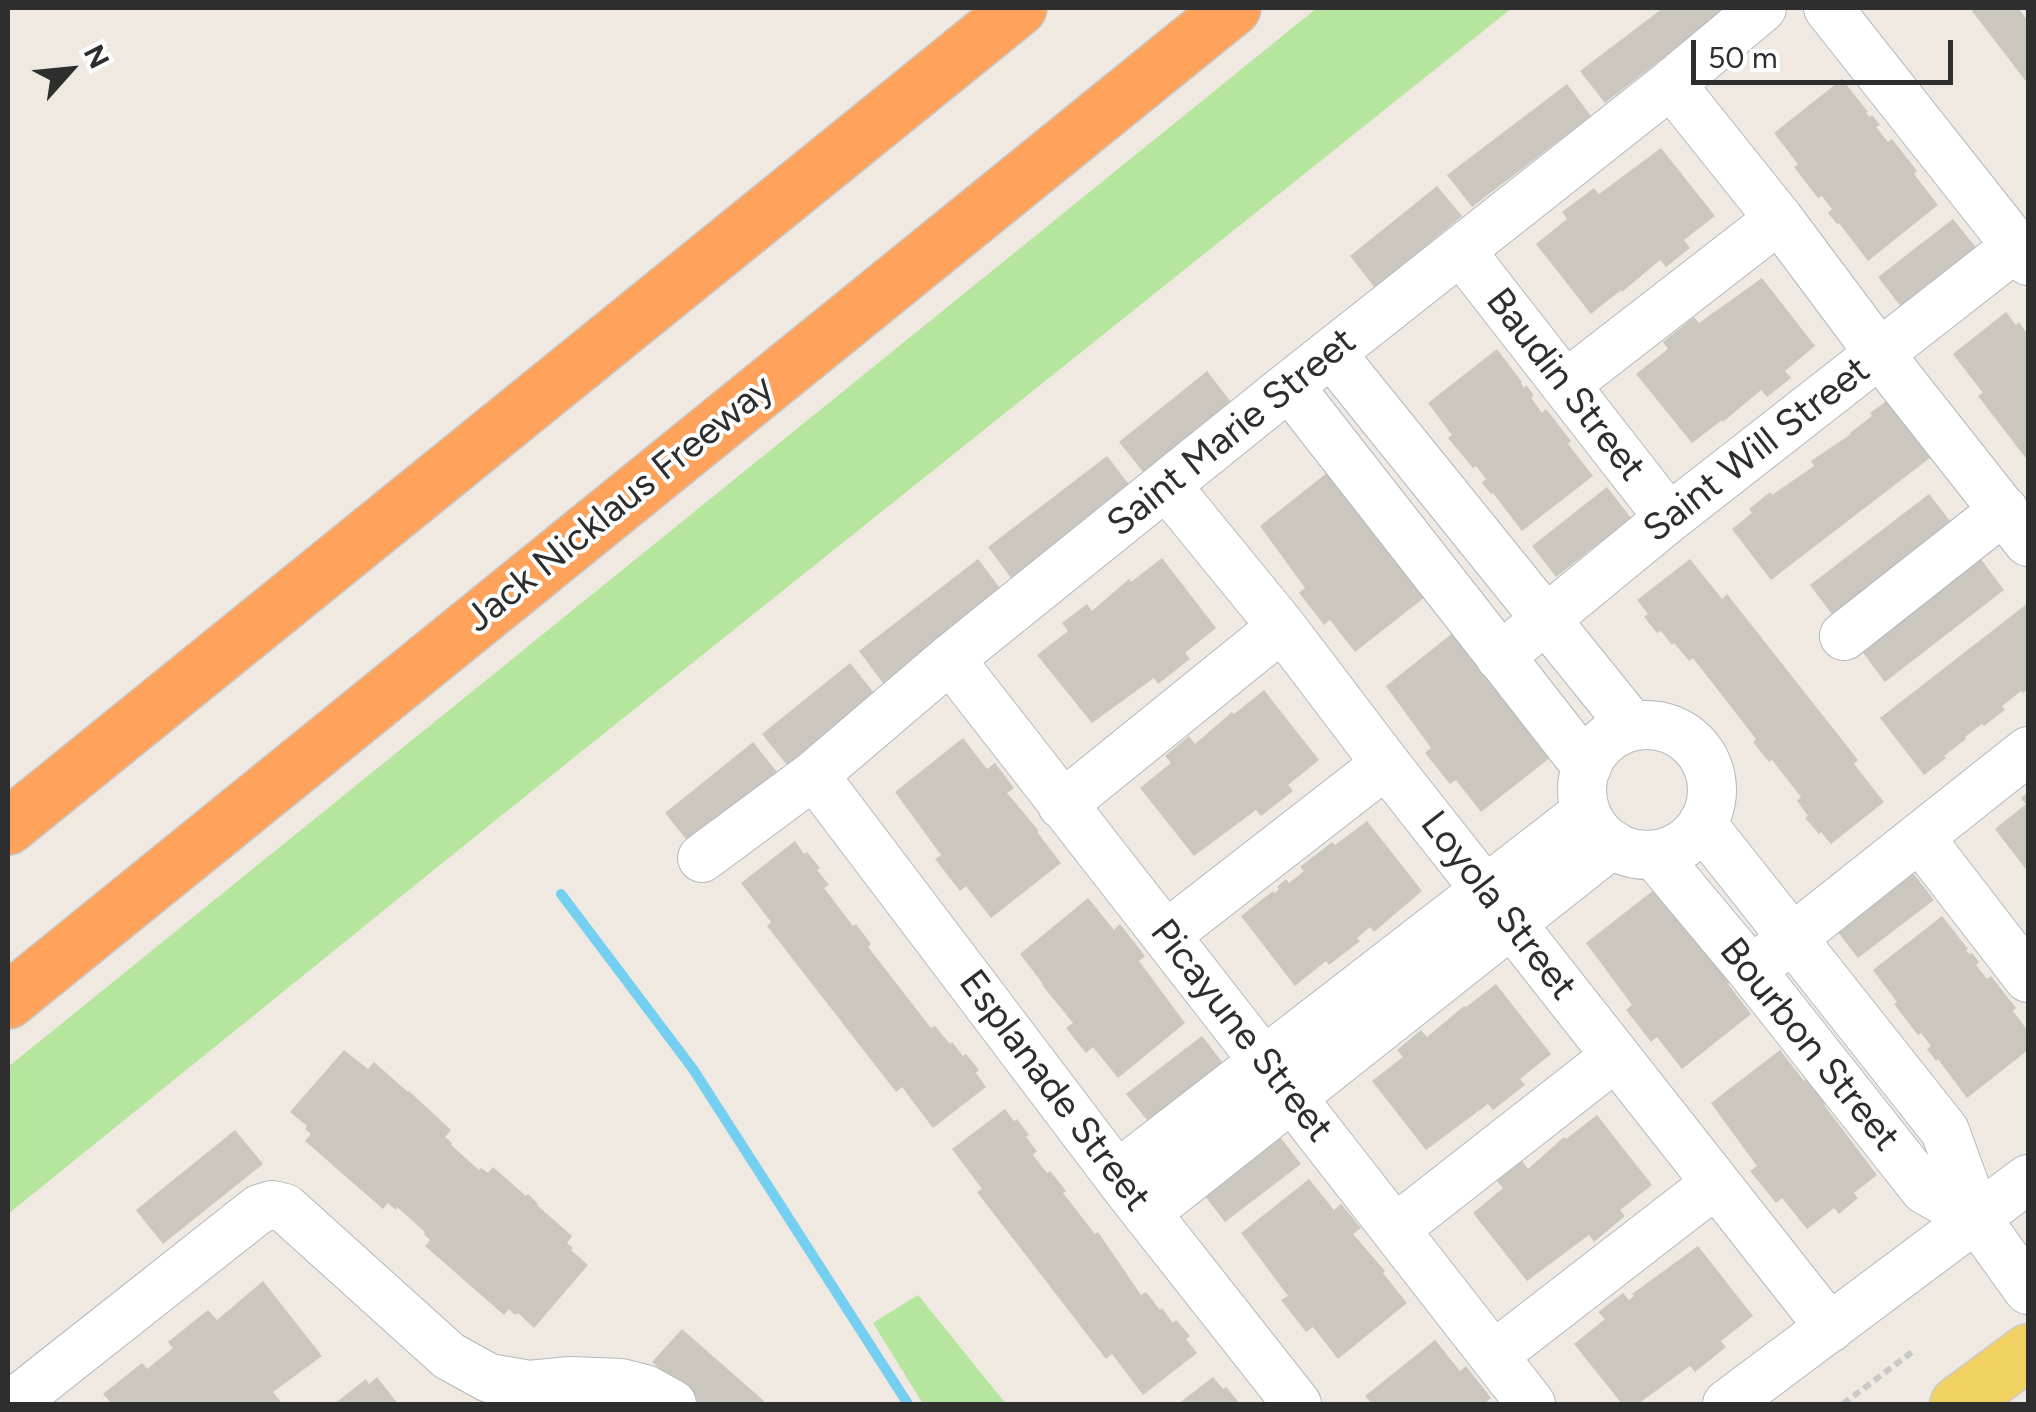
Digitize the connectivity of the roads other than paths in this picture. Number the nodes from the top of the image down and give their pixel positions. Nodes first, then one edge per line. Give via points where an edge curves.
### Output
1 (1019, 8) edge
2 (1234, 8) edge
3 (1762, 8) edge
4 (1828, 8) edge
5 (1671, 84) junction
6 (1779, 219) junction
7 (1461, 251) junction
8 (2022, 254) edge
9 (1331, 353) junction
10 (1880, 353) junction
11 (1565, 385) junction
12 (1289, 386) junction
13 (1166, 485) junction
14 (1670, 518) junction
15 (2016, 526) edge
16 (1545, 620) junction
17 (1282, 628) junction
18 (1844, 636) dead end
19 (1500, 657) junction
20 (950, 659) junction
21 (1632, 726) junction
22 (2028, 752) edge
23 (1386, 764) junction
24 (814, 775) junction
25 (1062, 805) junction
26 (1610, 819) junction
27 (1702, 824) junction
28 (8, 827) edge
29 (1920, 838) junction
30 (702, 858) dead end
31 (1499, 906) junction
32 (1166, 935) junction
33 (1792, 938) junction
34 (1751, 970) junction
35 (2027, 972) edge
36 (8, 1001) edge
37 (1616, 1056) junction
38 (1278, 1080) junction
39 (1116, 1175) junction
40 (2028, 1179) edge
41 (1716, 1184) junction
42 (1146, 1213) junction
43 (1977, 1219) junction
44 (1395, 1229) junction
45 (2028, 1290) edge
46 (1830, 1328) junction
47 (2028, 1352) edge
48 (1494, 1355) junction
49 (12, 1404) edge
50 (672, 1404) edge
51 (1298, 1404) edge
52 (1530, 1404) edge
53 (1726, 1404) edge
54 (1958, 1404) edge

1 - 28 highway
2 - 36 highway, Jack Nicklaus Freeway
3 - 5 street, Saint Marie Street
4 - 8 street
5 - 6 street
5 - 7 street, Saint Marie Street
6 - 10 street
6 - 11 street
7 - 9 street, Saint Marie Street
7 - 11 street, Baudin Street
8 - 10 street, Saint Will Street
9 - 12 street, Saint Marie Street
9 - 16 street
10 - 14 street, Saint Will Street
10 - 15 street
11 - 14 street, Baudin Street
12 - 13 street, Saint Marie Street
12 - 19 street, Bourbon Street
13 - 17 street, Loyola Street
13 - 20 street, Saint Marie Street
14 - 16 street, Saint Will Street
15 - 18 street
16 - 19 street, Saint Will Street
16 - 21 street
17 - 23 street, Loyola Street
17 - 25 street
19 - 26 street, Bourbon Street
20 - 24 street, Saint Marie Street
20 - 25 street, Picayune Street
21 - 26 street via 1598,748
21 - 27 street via 1676,731 1694,745 1710,770 1713,792
22 - 29 street
23 - 31 street, Loyola Street
23 - 32 street
24 - 30 street, Saint Marie Street
24 - 39 street, Esplanade Street
25 - 32 street, Picayune Street
26 - 27 street via 1678,848
26 - 31 street
26 - 34 street, Bourbon Street
27 - 33 street, Bourbon Street
29 - 33 street
29 - 35 street
31 - 37 street, Loyola Street
31 - 38 street
32 - 38 street, Picayune Street
33 - 34 street
33 - 43 street, Bourbon Street via 1945,1132
34 - 43 street, Bourbon Street via 1925,1190
37 - 41 street, Loyola Street
37 - 44 street
38 - 39 street
38 - 42 street
38 - 44 street, Picayune Street
39 - 42 street, Esplanade Street
40 - 43 street
41 - 46 street, Loyola Street
41 - 48 street
42 - 51 street, Esplanade Street
43 - 45 street, Bourbon Street
43 - 46 street
44 - 48 street, Picayune Street
46 - 53 street
47 - 54 main road
48 - 52 street, Picayune Street
49 - 50 street via 272,1205 285,1208 449,1356 489,1378 621,1383

